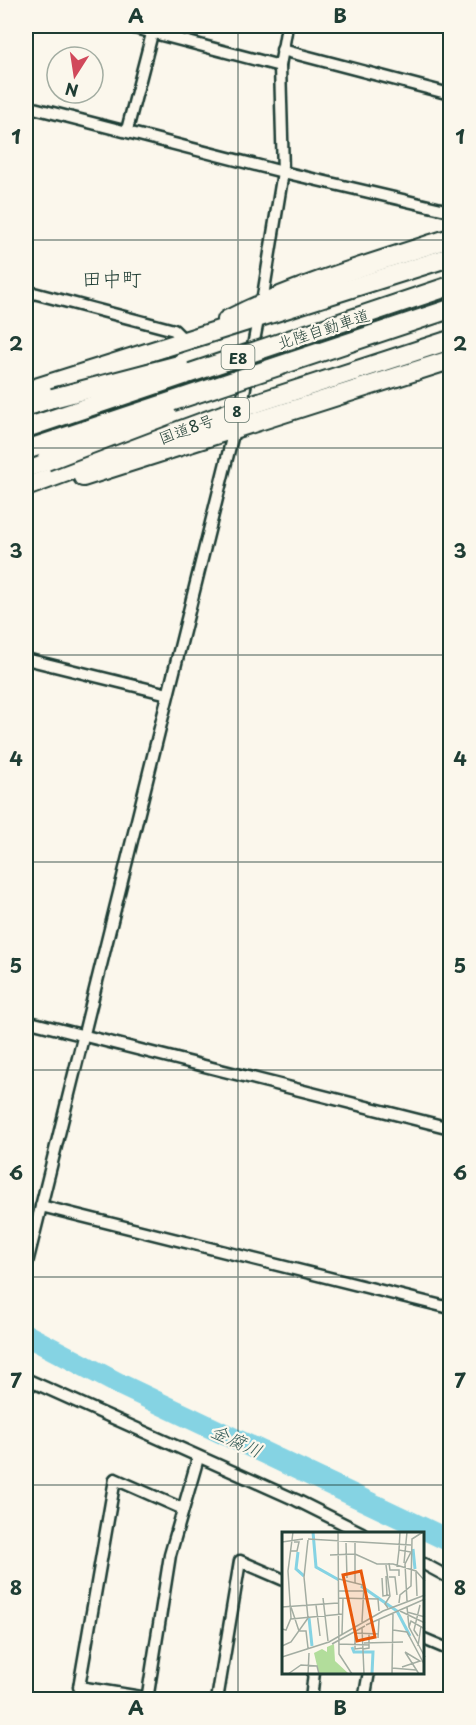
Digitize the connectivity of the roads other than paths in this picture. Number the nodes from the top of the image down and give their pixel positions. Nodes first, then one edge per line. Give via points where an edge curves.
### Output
1 (127, 26) edge
2 (287, 26) edge
3 (153, 29) edge
4 (282, 50) junction
5 (280, 66) junction
6 (450, 94) edge
7 (26, 106) edge
8 (127, 130) junction
9 (283, 172) junction
10 (450, 211) edge
11 (450, 238) edge
12 (450, 257) edge
13 (450, 286) edge
14 (26, 291) edge
15 (429, 293) junction
16 (450, 309) edge
17 (260, 311) junction
18 (373, 335) junction
19 (450, 340) edge
20 (185, 341) junction
21 (450, 360) edge
22 (26, 390) edge
23 (26, 407) edge
24 (241, 408) junction
25 (26, 428) edge
26 (234, 430) junction
27 (26, 450) edge
28 (26, 468) edge
29 (26, 487) edge
30 (26, 494) edge
31 (26, 658) edge
32 (168, 694) junction
33 (26, 1021) edge
34 (84, 1036) junction
35 (450, 1128) edge
36 (41, 1206) junction
37 (26, 1267) edge
38 (450, 1308) edge
39 (26, 1379) edge
40 (198, 1458) junction
41 (183, 1509) junction
42 (360, 1532) edge
43 (425, 1565) edge
44 (450, 1578) edge
45 (282, 1579) edge
46 (425, 1640) edge
47 (450, 1650) edge
48 (314, 1674) edge
49 (369, 1674) edge
50 (147, 1699) edge
51 (217, 1700) edge
52 (311, 1700) edge
53 (364, 1700) edge

1 - 3 street
2 - 4 street
3 - 5 street
3 - 8 street
4 - 5 street
4 - 6 street
5 - 9 street
7 - 8 street
8 - 9 street
9 - 10 street
9 - 17 street
11 - 17 highway
12 - 17 highway
13 - 15 highway, 北陸自動車道 / E8, bridge
14 - 20 street via 174,330
15 - 23 highway, bridge
15 - 25 highway, 北陸自動車道 / E8, bridge
16 - 18 highway, 北陸自動車道 / E8, bridge
17 - 20 highway
17 - 24 street
18 - 27 highway, 北陸自動車道 / E8, bridge
18 - 28 highway, bridge
19 - 24 highway, 国道8号 / 8
20 - 22 highway
21 - 26 highway
24 - 29 highway, 国道8号 / 8
26 - 30 highway
26 - 32 street
31 - 32 street
32 - 34 street
33 - 34 street
34 - 35 street
34 - 36 street
36 - 37 street
36 - 38 street
39 - 40 street
40 - 41 street
40 - 42 street
41 - 50 street via 170,1555
41 - 50 street via 115,1479 79,1687
43 - 44 street
45 - 51 street via 240,1561
46 - 47 street
48 - 52 street
49 - 53 street

